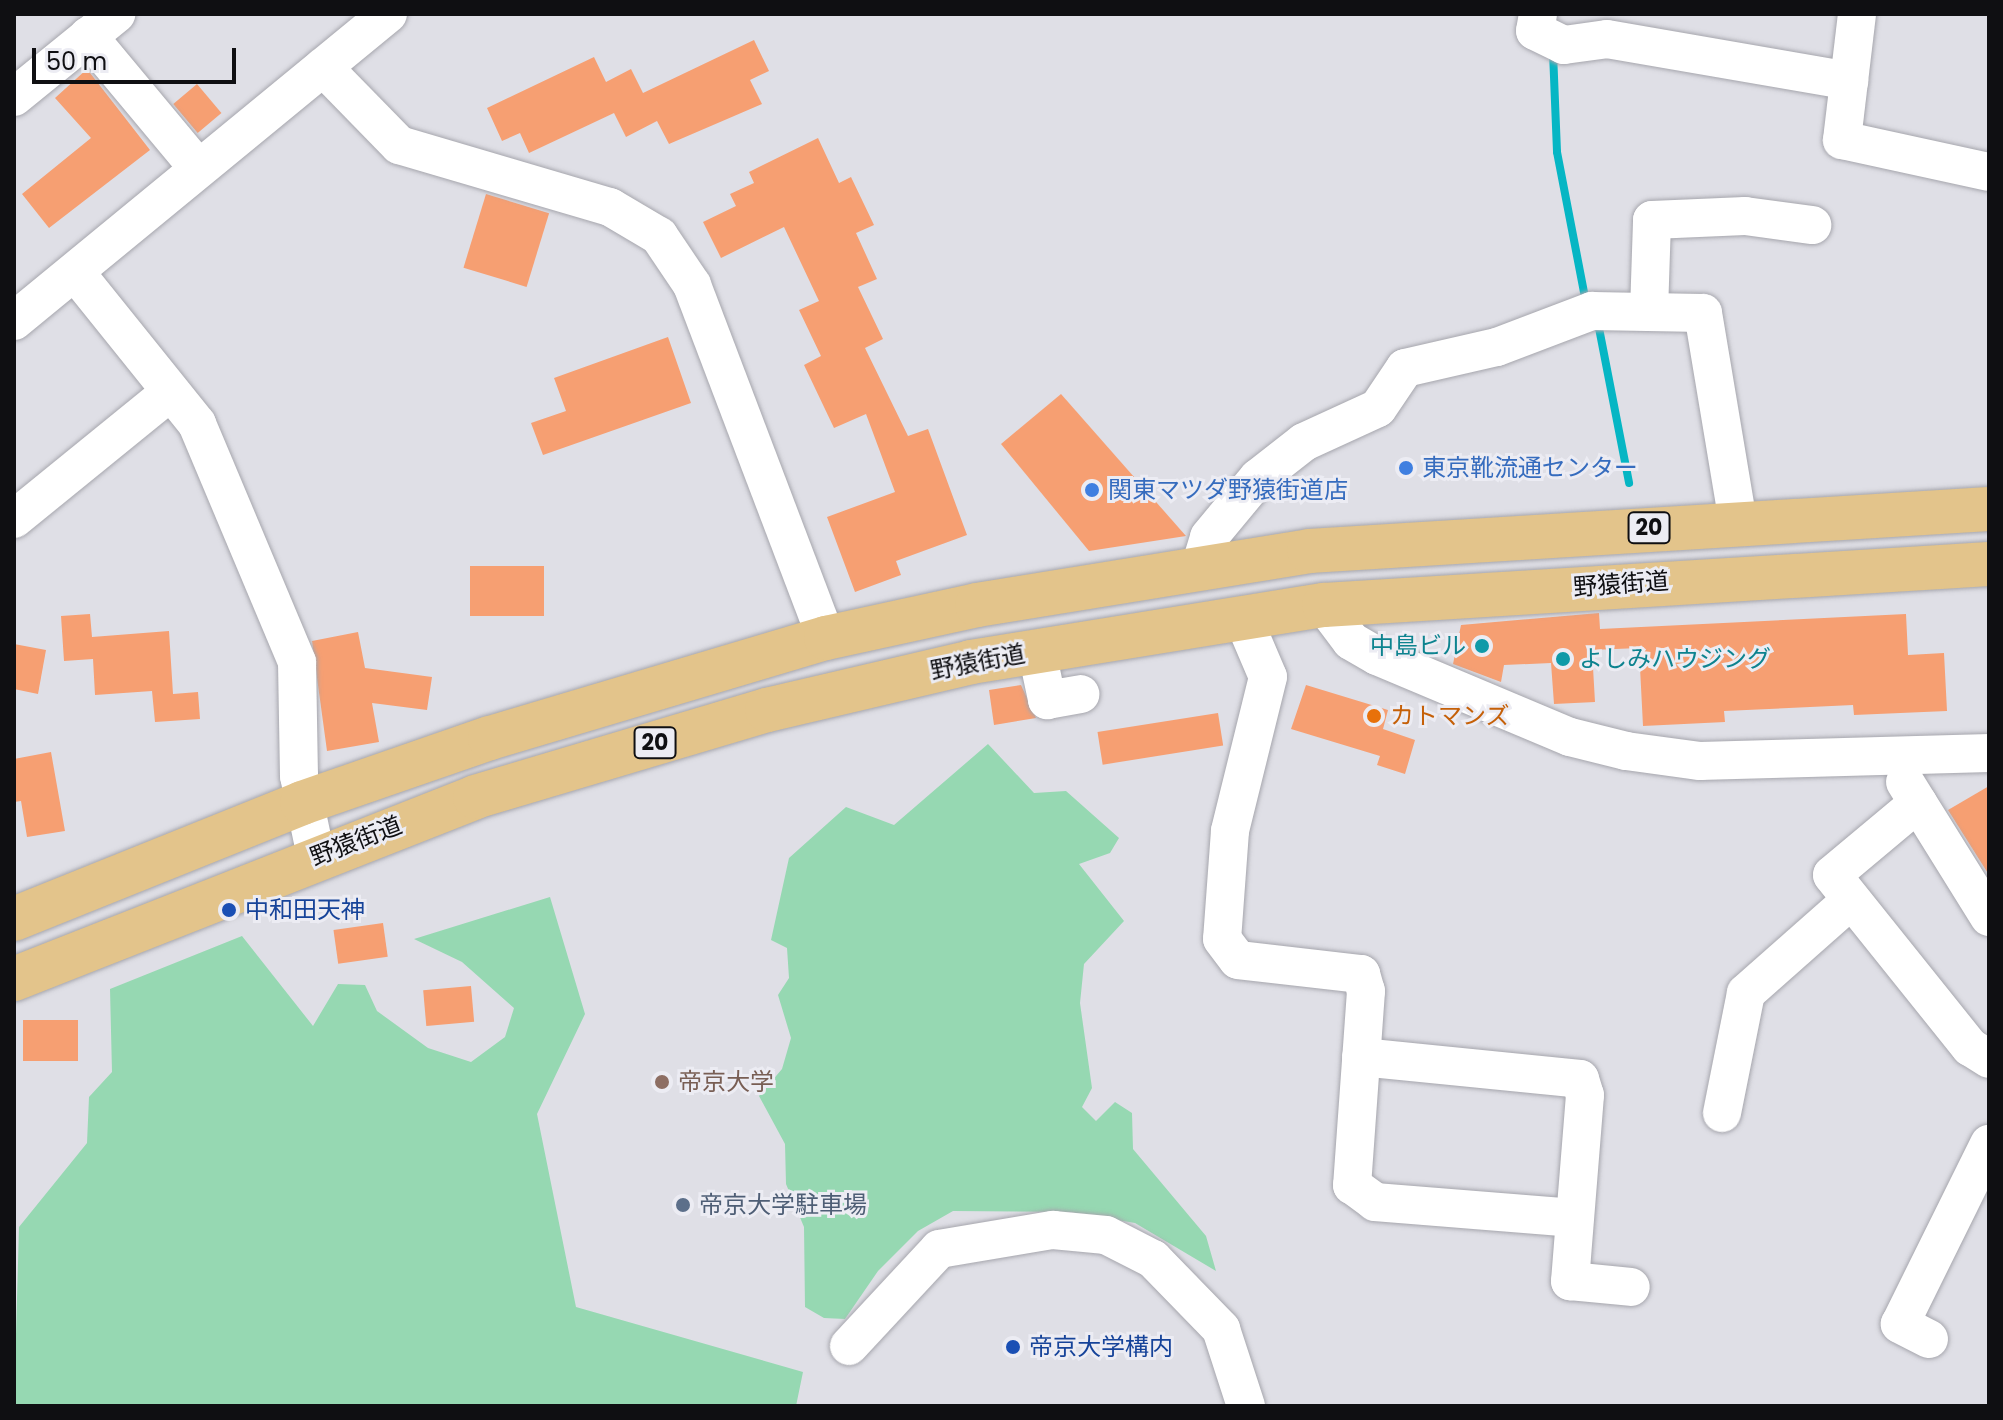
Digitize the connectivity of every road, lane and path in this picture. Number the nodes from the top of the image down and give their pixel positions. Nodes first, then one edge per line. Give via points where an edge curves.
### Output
1 (388, 14) edge
2 (1538, 14) edge
3 (1857, 14) edge
4 (102, 25) edge
5 (323, 67) junction
6 (1849, 81) junction
7 (14, 97) edge
8 (198, 168) junction
9 (1989, 172) edge
10 (1812, 225) dead end
11 (75, 272) junction
12 (1649, 312) junction
13 (14, 321) edge
14 (170, 392) junction
15 (1989, 509) edge
16 (14, 519) edge
17 (1738, 523) junction
18 (1470, 538) junction
19 (1309, 551) junction
20 (1989, 564) edge
21 (1200, 567) junction
22 (1480, 594) junction
23 (1324, 605) junction
24 (1242, 616) junction
25 (826, 638) junction
26 (1041, 671) dead end
27 (1080, 694) dead end
28 (1989, 753) edge
29 (1889, 756) junction
30 (302, 803) junction
31 (1918, 803) junction
32 (316, 856) junction
33 (1849, 902) junction
34 (1989, 917) edge
35 (14, 919) edge
36 (14, 979) edge
37 (1361, 1057) junction
38 (1989, 1059) edge
39 (1722, 1113) dead end
40 (1989, 1144) edge
41 (1574, 1218) junction
42 (1631, 1287) dead end
43 (1929, 1339) dead end
44 (849, 1346) dead end
45 (1246, 1406) edge

1 - 5 street
2 - 6 street via 1535,31 1564,45 1607,39
3 - 6 street
4 - 7 street
4 - 8 street
5 - 8 street
5 - 25 street via 399,145 610,207 659,236 692,285
6 - 9 street via 1842,140
8 - 11 street
10 - 12 street via 1745,216 1652,220
11 - 13 street
11 - 14 street
12 - 17 street via 1703,313
12 - 21 street via 1592,311 1497,347 1405,368 1378,408 1304,442 1258,478 1209,537
14 - 16 street
14 - 30 street via 197,424 297,662
15 - 17 main road, 20
17 - 18 main road, 20
18 - 19 main road, 20
18 - 22 main road via 1455,553 1455,568
19 - 21 main road, 20
19 - 23 main road
20 - 22 main road, 野猿街道 / 20
21 - 25 main road, 20
22 - 23 main road, 野猿街道 / 20
23 - 24 main road, 野猿街道 / 20
23 - 29 street via 1351,641 1377,656 1570,737 1700,761
24 - 32 main road, 野猿街道 / 20 via 971,662 767,710 475,797
24 - 37 street via 1268,677 1230,831 1224,948 1238,960 1361,974
25 - 30 main road, 20
26 - 27 street via 1047,700
28 - 29 street
29 - 31 street
30 - 32 street
30 - 35 main road, 20
31 - 33 street via 1832,875
31 - 34 street
32 - 36 main road, 野猿街道 / 20
33 - 38 street via 1970,1047
33 - 39 street via 1746,993
37 - 41 street via 1351,1176 1357,1193 1375,1202
37 - 41 street via 1580,1079 1585,1095
40 - 43 street via 1900,1324
41 - 42 street via 1570,1281
44 - 45 street via 939,1249 1053,1230 1106,1235 1153,1259 1221,1329

